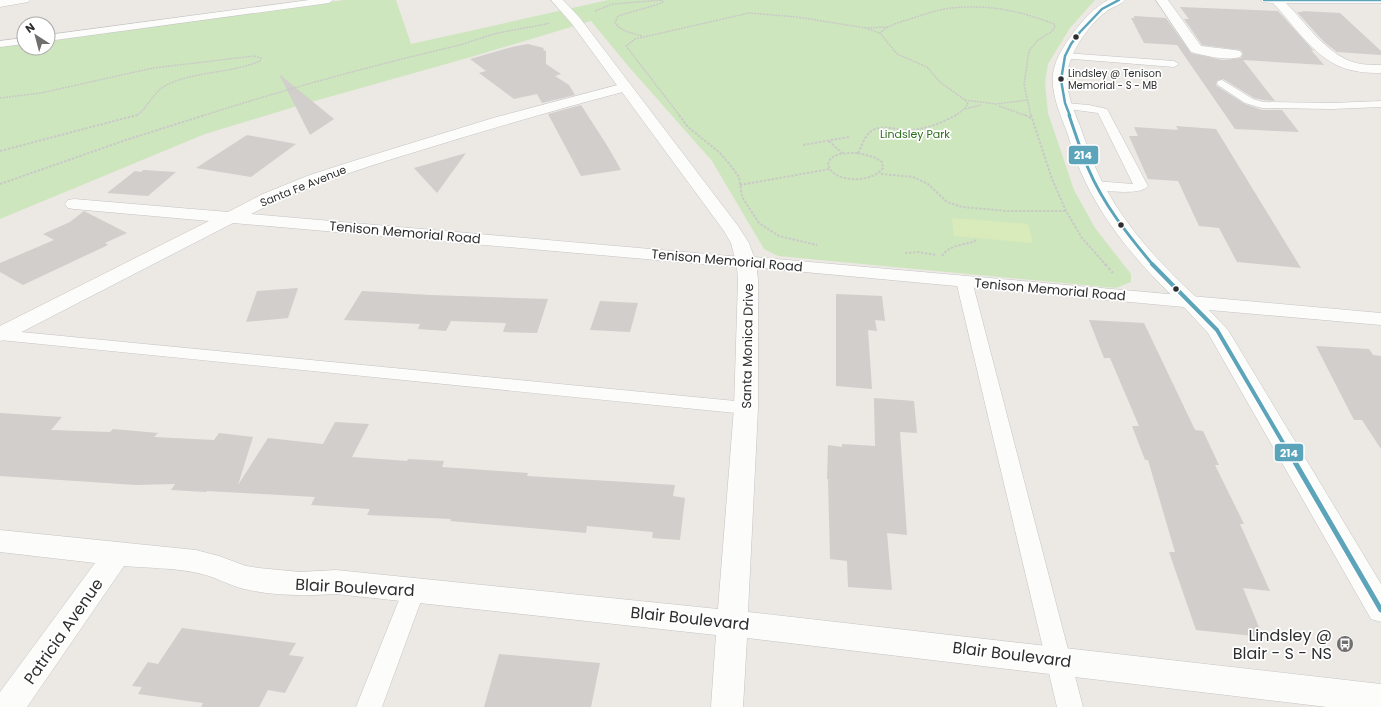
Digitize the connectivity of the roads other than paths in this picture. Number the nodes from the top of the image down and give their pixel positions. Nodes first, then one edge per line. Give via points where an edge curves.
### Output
1 (24, 0) edge
2 (329, 0) edge
3 (557, 0) edge
4 (1120, 0) edge
5 (1162, 0) edge
6 (1264, 0) edge
7 (1276, 0) edge
8 (1381, 0) edge
9 (0, 3) edge
10 (56, 37) edge
11 (16, 42) edge
12 (0, 44) edge
13 (1235, 54) dead end
14 (1065, 56) junction
15 (1174, 64) dead end
16 (1381, 69) edge
17 (1222, 83) dead end
18 (625, 87) junction
19 (1365, 104) junction
20 (1381, 104) edge
21 (1065, 106) junction
22 (1381, 112) edge
23 (1095, 184) junction
24 (74, 204) dead end
25 (230, 218) junction
26 (746, 262) junction
27 (964, 281) junction
28 (1191, 302) junction
29 (1381, 319) edge
30 (0, 335) edge
31 (746, 408) junction
32 (0, 541) edge
33 (117, 554) junction
34 (414, 590) junction
35 (1381, 610) edge
36 (732, 623) junction
37 (1057, 660) junction
38 (1381, 699) edge
39 (8, 707) edge
40 (369, 707) edge
41 (727, 707) edge
42 (1070, 707) edge

1 - 9 street
2 - 10 lane
3 - 18 street, Santa Monica Drive
4 - 14 street via 1106,5 1097,12 1077,36
5 - 13 street via 1196,49
6 - 7 street
7 - 8 street
7 - 16 street via 1328,55 1339,62 1360,68
11 - 12 lane
14 - 15 lane
14 - 21 street via 1060,81
17 - 19 lane via 1249,101 1262,105
18 - 25 street, Santa Fe Avenue via 498,121 356,165 269,198
18 - 26 street, Santa Monica Drive via 732,230 740,243
19 - 20 lane
19 - 22 lane
21 - 23 street
21 - 23 lane via 1103,111 1141,186 1136,188
23 - 28 street via 1107,206 1135,245
24 - 25 street, Tenison Memorial Road
25 - 26 street, Tenison Memorial Road
25 - 30 street, Santa Fe Avenue
26 - 27 street, Tenison Memorial Road
26 - 31 street, Santa Monica Drive
27 - 28 street, Tenison Memorial Road
27 - 37 lane
28 - 29 street, Tenison Memorial Road
28 - 35 street via 1217,330
30 - 31 lane
31 - 36 street, Santa Monica Drive
32 - 33 street, Blair Boulevard
33 - 34 street, Blair Boulevard via 196,561 242,577 259,580 300,584 336,582
33 - 39 street, Patricia Avenue
34 - 36 street, Blair Boulevard
34 - 40 lane
36 - 37 street, Blair Boulevard
36 - 41 street, Santa Monica Drive
37 - 38 street, Blair Boulevard
37 - 42 lane

